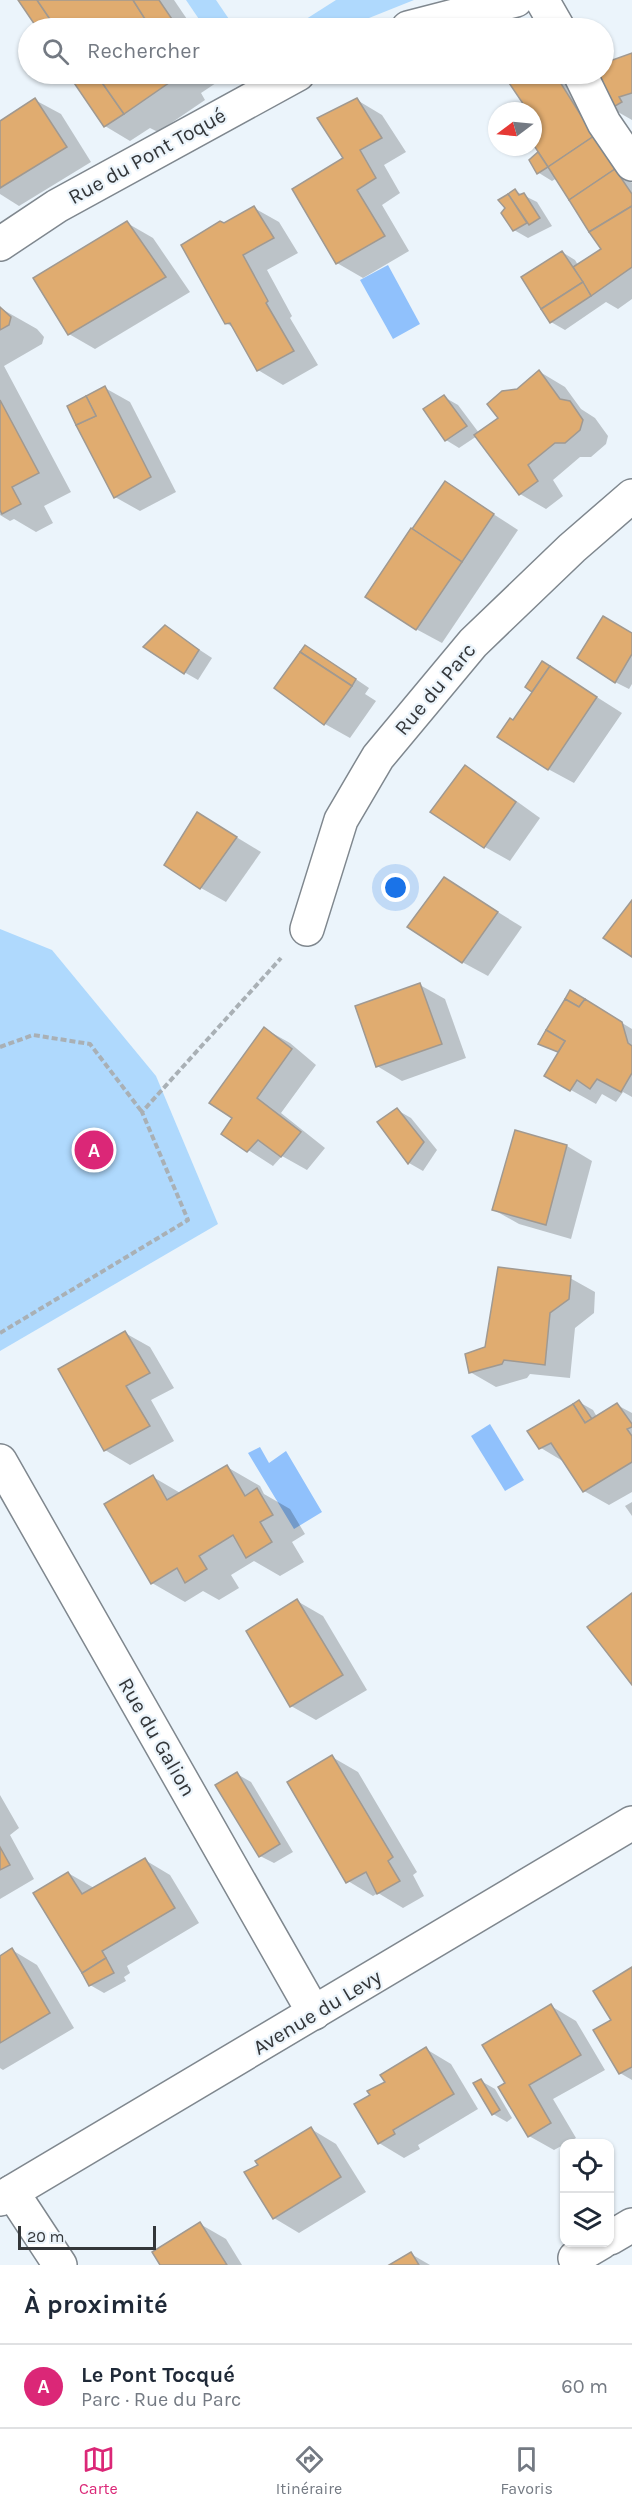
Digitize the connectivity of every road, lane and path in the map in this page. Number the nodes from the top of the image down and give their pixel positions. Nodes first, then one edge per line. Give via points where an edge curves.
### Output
1 (516, 0) edge
2 (542, 0) edge
3 (447, 18) edge
4 (552, 18) edge
5 (280, 84) edge
6 (585, 84) edge
7 (632, 164) edge
8 (0, 244) edge
9 (632, 496) edge
10 (307, 929) joint
11 (0, 1047) edge
12 (142, 1112) junction
13 (0, 1333) edge
14 (0, 1461) edge
15 (632, 1823) edge
16 (315, 2013) junction
17 (6, 2195) edge
18 (632, 2225) edge
19 (614, 2235) edge
20 (60, 2265) edge

1 - 3 street
2 - 4 street
5 - 8 street, Rue du Pont Toqué via 57,206
6 - 7 street via 604,123
9 - 10 street, Rue du Parc via 473,643 378,757 341,820
10 - 12 path
11 - 12 path via 33,1035 90,1044
12 - 13 path via 188,1220
14 - 16 street, Rue du Galion
15 - 16 street, Avenue du Levy
16 - 17 street, Avenue du Levy
17 - 20 street
18 - 19 street

